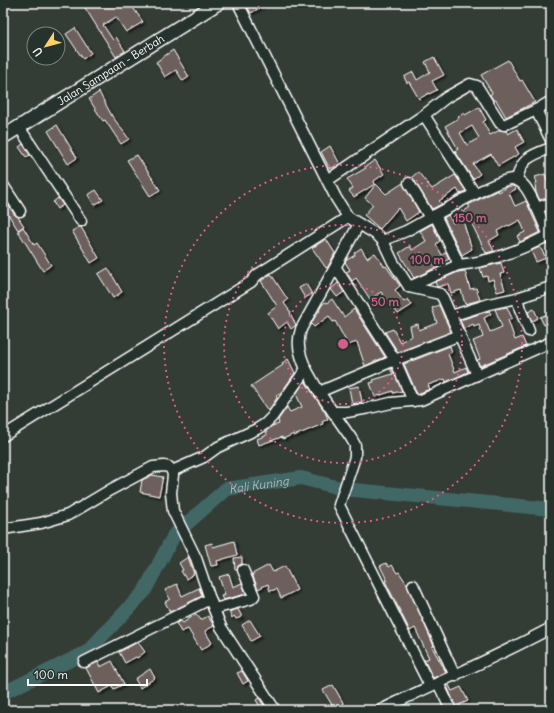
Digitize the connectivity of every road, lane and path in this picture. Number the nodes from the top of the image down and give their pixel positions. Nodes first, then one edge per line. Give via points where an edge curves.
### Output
1 (218, 3) edge
2 (238, 3) edge
3 (551, 101) edge
4 (536, 110) junction
5 (424, 115) junction
6 (19, 127) junction
7 (3, 136) edge
8 (551, 140) edge
9 (551, 148) edge
10 (328, 180) junction
11 (517, 181) junction
12 (409, 183) dead end
13 (3, 185) edge
14 (475, 194) junction
15 (551, 202) edge
16 (537, 208) junction
17 (20, 211) dead end
18 (433, 216) junction
19 (348, 217) junction
20 (81, 221) dead end
21 (359, 224) junction
22 (550, 238) edge
23 (383, 241) junction
24 (458, 265) junction
25 (336, 268) junction
26 (409, 287) junction
27 (551, 287) edge
28 (517, 298) junction
29 (451, 316) junction
30 (529, 331) dead end
31 (460, 335) junction
32 (551, 342) edge
33 (396, 360) junction
34 (306, 369) junction
35 (477, 375) junction
36 (319, 392) junction
37 (413, 401) junction
38 (333, 412) junction
39 (3, 436) edge
40 (172, 471) junction
41 (3, 529) edge
42 (244, 570) dead end
43 (412, 584) dead end
44 (212, 604) junction
45 (551, 628) edge
46 (84, 662) dead end
47 (455, 676) junction
48 (434, 684) junction
49 (275, 710) edge
50 (381, 710) edge
51 (451, 710) edge

1 - 6 main road, Jalan Sampaan - Berbah
2 - 10 street
3 - 4 street
4 - 5 street via 504,125 500,123 477,86 470,84 447,97
4 - 8 street
5 - 10 street
5 - 14 street
6 - 7 main road, Jalan Sampaan - Berbah
6 - 20 street
9 - 11 street via 521,164
10 - 19 street
11 - 14 street via 508,179
11 - 16 street via 523,183
12 - 18 street
13 - 17 street
14 - 18 street
15 - 16 street
16 - 22 street
18 - 23 street
18 - 24 street
19 - 21 street
19 - 39 street via 257,275 251,282
21 - 23 street via 378,235
21 - 25 street
22 - 24 street via 500,256
23 - 26 street
24 - 26 street
25 - 33 street
25 - 34 street via 301,329 299,348
26 - 29 street via 440,294
27 - 28 street
28 - 29 street
28 - 30 street
29 - 31 street
31 - 33 street
31 - 35 street
32 - 35 street
33 - 36 street
33 - 37 street
34 - 36 street
34 - 40 street via 265,424
35 - 37 street via 421,400
36 - 38 street
37 - 38 street
38 - 48 street via 355,445 355,457 339,505
40 - 41 street via 169,467 153,467 68,515 42,523
40 - 44 street via 171,498 174,511 196,558
42 - 44 street via 254,596 251,599
43 - 47 street
44 - 46 street
44 - 49 street via 221,627
45 - 47 street
47 - 48 street
48 - 50 street
48 - 51 street

